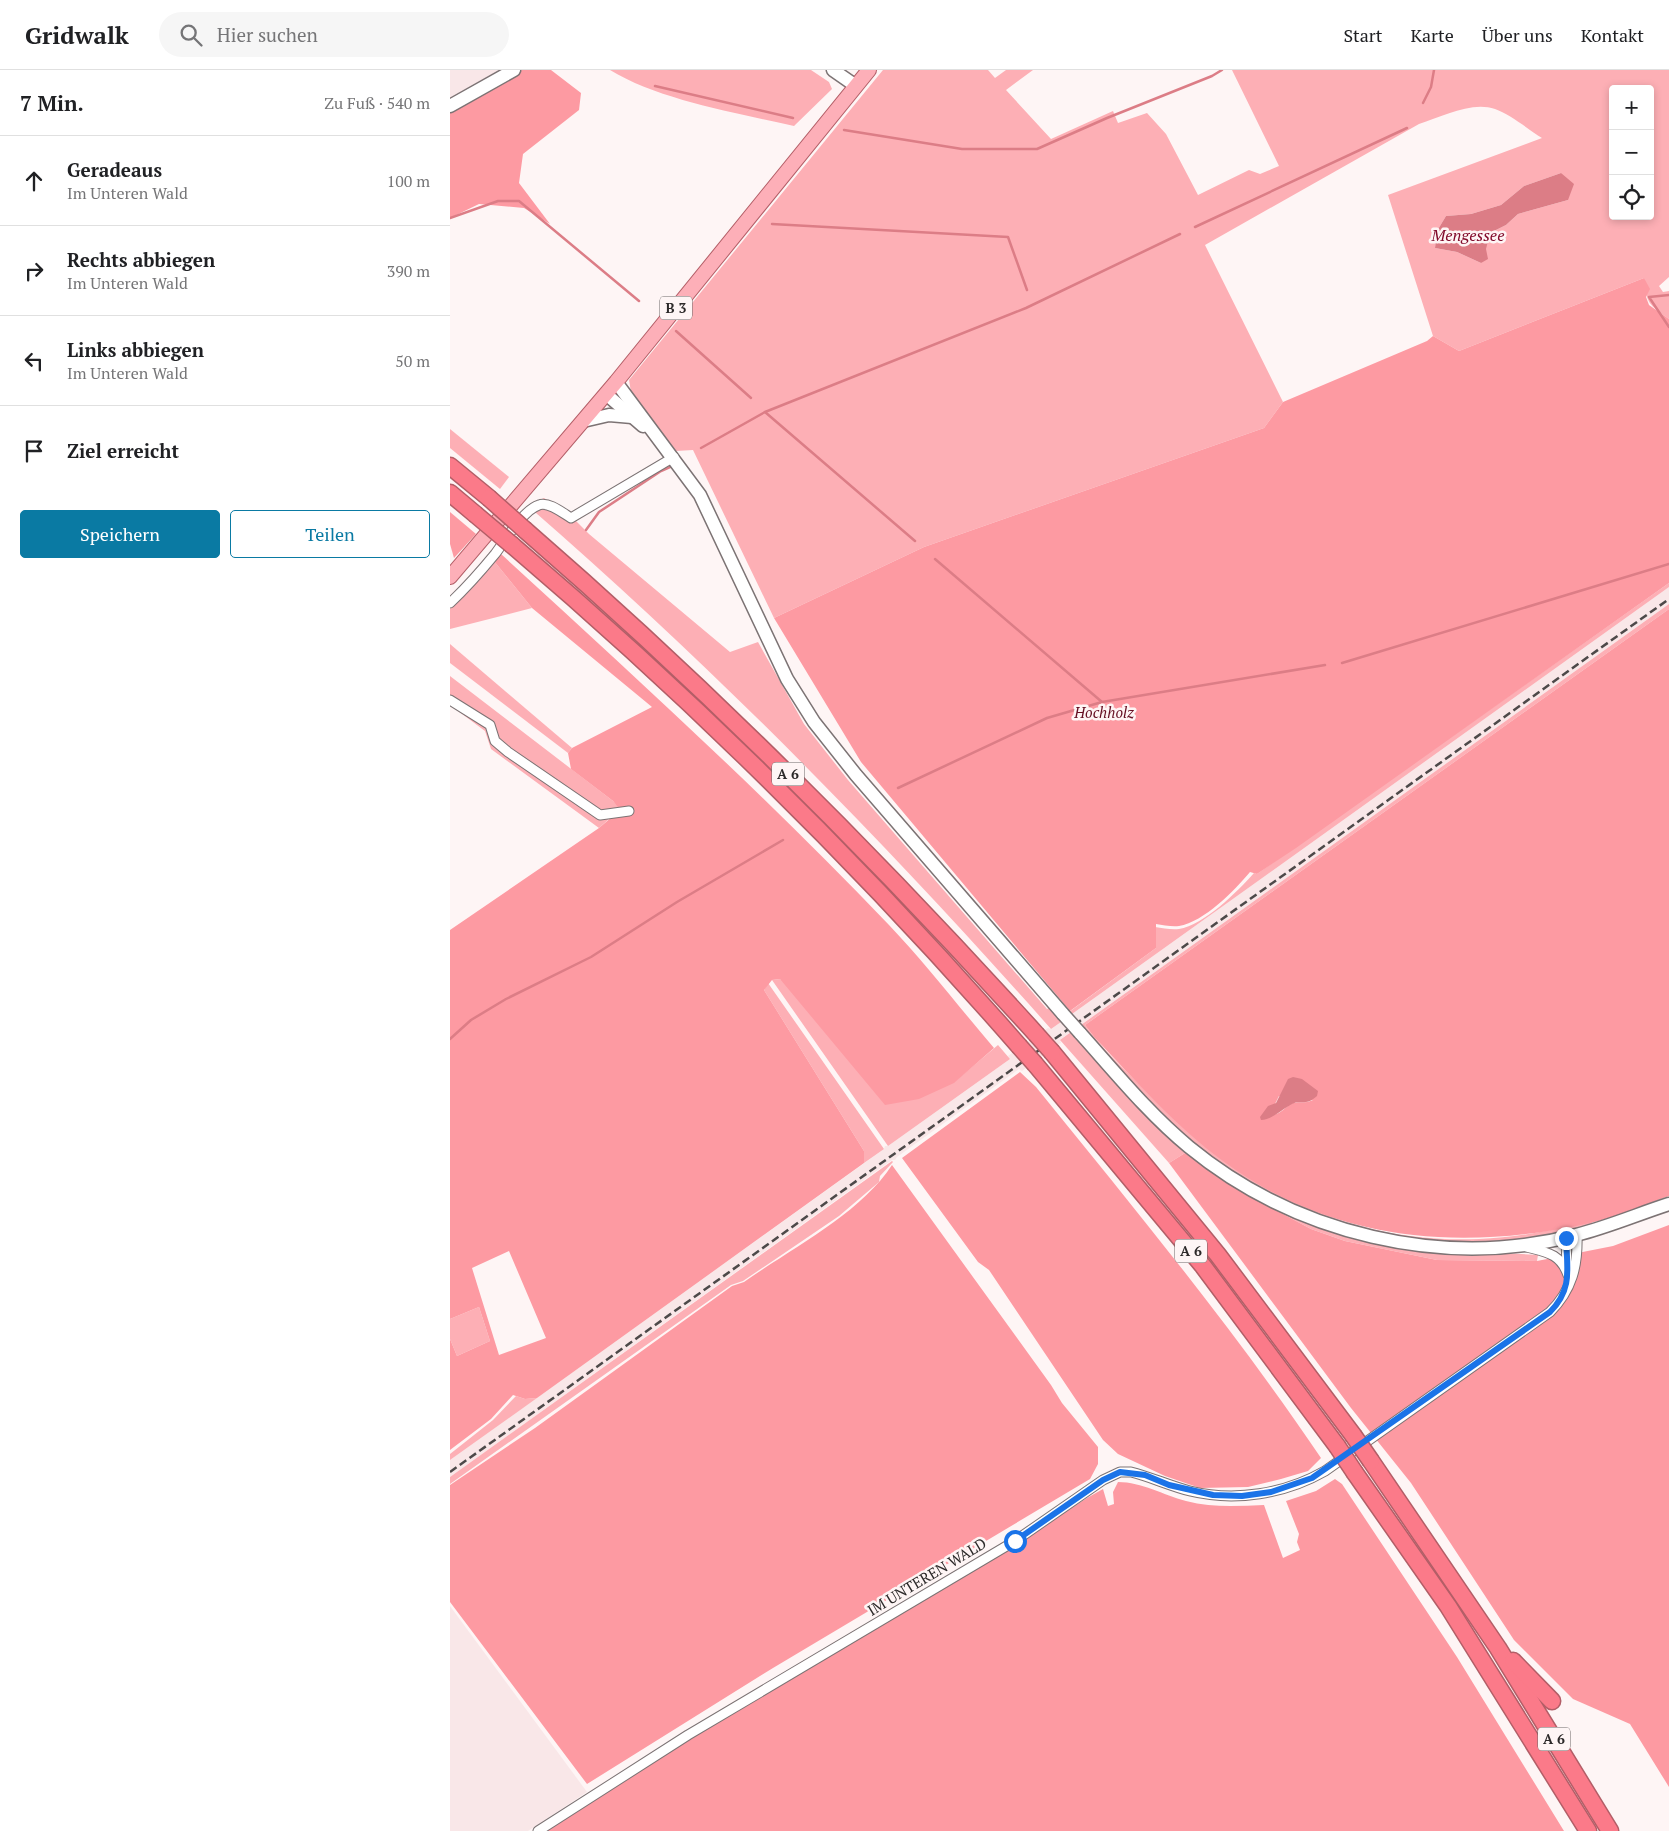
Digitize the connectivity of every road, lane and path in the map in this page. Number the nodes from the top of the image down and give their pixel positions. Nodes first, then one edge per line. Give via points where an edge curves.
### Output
1 (514, 70) edge
2 (833, 70) edge
3 (869, 70) edge
4 (856, 86) junction
5 (450, 106) edge
6 (616, 382) junction
7 (606, 394) junction
8 (632, 417) junction
9 (583, 421) junction
10 (662, 442) junction
11 (674, 457) junction
12 (450, 466) edge
13 (450, 493) edge
14 (450, 577) edge
15 (450, 603) edge
16 (450, 700) edge
17 (629, 811) dead end
18 (1669, 1204) edge
19 (1571, 1236) junction
20 (1521, 1245) junction
21 (1568, 1276) junction
22 (1566, 1291) junction
23 (1498, 1648) junction
24 (1552, 1701) dead end
25 (538, 1831) edge
26 (1588, 1831) edge
27 (1610, 1831) edge

1 - 5 main road
2 - 4 main road
3 - 4 main road, B 3
4 - 6 main road, B 3
6 - 7 main road, B 3
6 - 10 main road
7 - 8 main road
7 - 9 main road, B 3
8 - 9 main road via 609,415
8 - 10 main road
9 - 14 main road, B 3
10 - 11 main road
11 - 15 street via 570,518 544,504 528,512 494,556
11 - 20 main road, bridge via 700,494 787,679 814,722 856,775 1136,1097 1190,1147 1249,1189 1348,1231 1395,1242 1440,1247
12 - 23 highway, A 6, bridge via 742,728 890,877 1052,1052 1218,1255 1353,1435
13 - 26 highway, A 6, bridge via 606,627 762,774 945,962 1035,1064 1203,1266 1337,1446 1448,1606
16 - 17 street via 490,725 495,741 508,752 600,815
18 - 19 main road
19 - 20 main road
19 - 21 street, IM UNTEREN WALD
19 - 22 street, IM UNTEREN WALD via 1578,1257 1574,1277
20 - 21 street via 1554,1256 1564,1264
21 - 22 street, IM UNTEREN WALD
22 - 25 street, IM UNTEREN WALD via 1561,1302 1550,1312 1312,1478 1271,1492 1242,1496 1190,1491 1131,1472 1120,1472 1103,1480 1015,1541 688,1735
23 - 24 highway
23 - 27 highway, A 6

